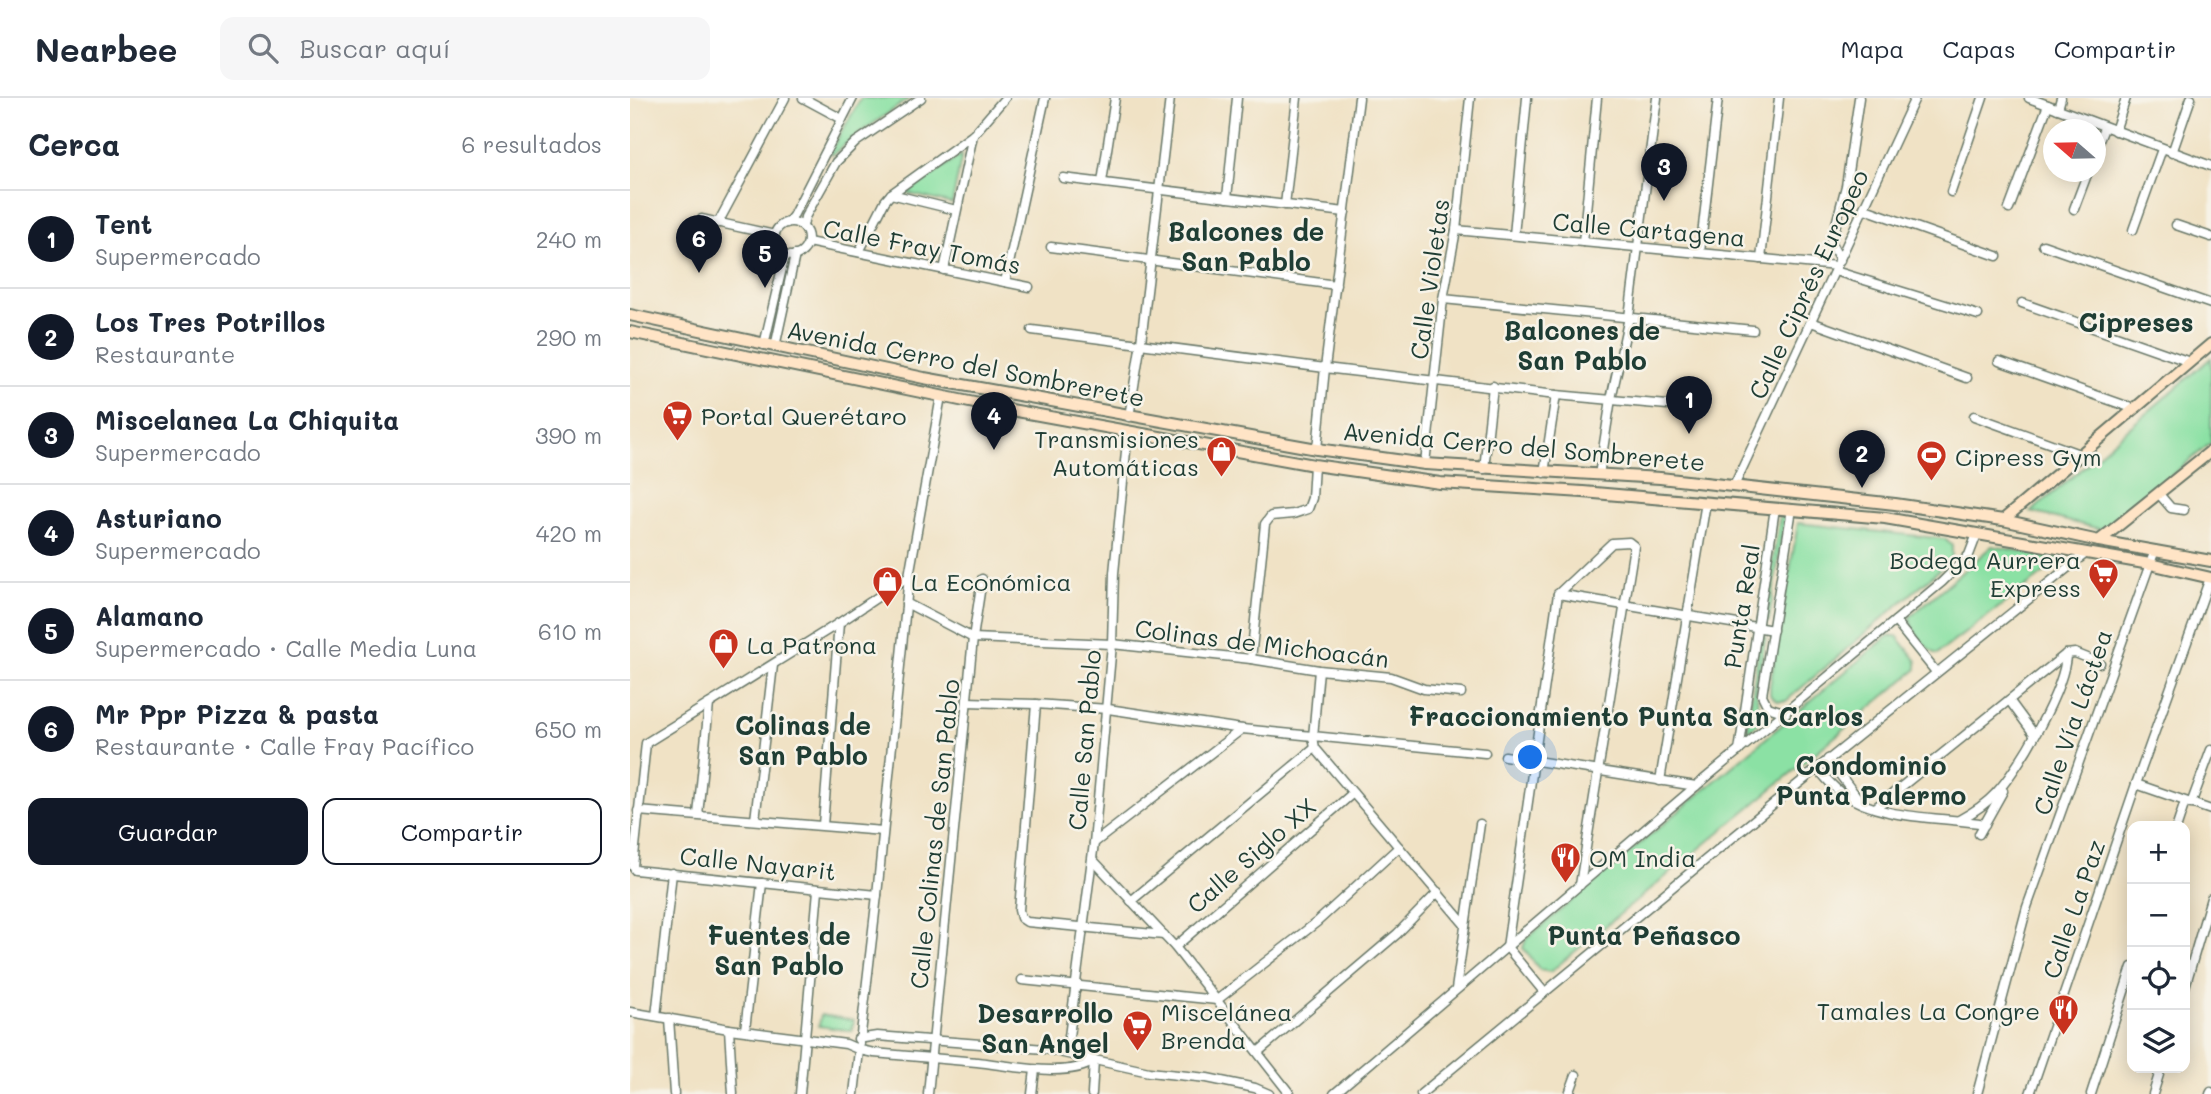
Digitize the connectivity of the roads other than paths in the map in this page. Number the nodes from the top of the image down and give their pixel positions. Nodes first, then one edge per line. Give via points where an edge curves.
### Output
1 (785, 98) edge
2 (803, 98) edge
3 (853, 98) edge
4 (920, 98) edge
5 (1005, 98) edge
6 (1045, 98) edge
7 (1115, 98) edge
8 (1170, 98) edge
9 (1237, 98) edge
10 (1297, 98) edge
11 (1359, 98) edge
12 (1470, 98) edge
13 (1527, 98) edge
14 (1597, 98) edge
15 (1657, 98) edge
16 (1718, 98) edge
17 (1779, 98) edge
18 (1859, 98) edge
19 (1915, 98) edge
20 (1983, 98) edge
21 (2029, 98) edge
22 (2061, 98) edge
23 (2126, 98) edge
24 (2191, 98) edge
25 (2048, 105) junction
26 (2058, 109) junction
27 (842, 119) junction
28 (2082, 119) edge
29 (2106, 129) edge
30 (2115, 131) junction
31 (973, 135) junction
32 (2162, 149) junction
33 (2172, 153) junction
34 (2211, 166) edge
35 (1063, 178) dead end
36 (1102, 182) junction
37 (2084, 182) edge
38 (1160, 189) junction
39 (1951, 192) dead end
40 (891, 194) junction
41 (1227, 198) junction
42 (1284, 205) junction
43 (1865, 209) junction
44 (2009, 209) dead end
45 (2074, 209) dead end
46 (956, 210) junction
47 (1345, 212) junction
48 (702, 219) dead end
49 (718, 223) junction
50 (786, 223) junction
51 (2176, 225) dead end
52 (803, 226) junction
53 (1456, 230) junction
54 (2133, 230) dead end
55 (775, 235) junction
56 (1514, 235) junction
57 (2211, 237) edge
58 (808, 242) junction
59 (1583, 242) junction
60 (2043, 245) dead end
61 (1638, 246) junction
62 (1051, 247) dead end
63 (859, 252) junction
64 (1700, 252) junction
65 (790, 255) junction
66 (1997, 257) dead end
67 (1150, 259) junction
68 (1761, 259) junction
69 (1838, 266) junction
70 (944, 270) junction
71 (1005, 282) junction
72 (1336, 285) junction
73 (1029, 287) dead end
74 (1443, 299) junction
75 (2022, 303) dead end
76 (2211, 304) edge
77 (630, 315) edge
78 (1978, 315) dead end
79 (1629, 317) junction
80 (1811, 322) junction
81 (1032, 330) dead end
82 (1754, 330) dead end
83 (630, 332) edge
84 (1141, 342) junction
85 (2211, 344) edge
86 (769, 346) junction
87 (1999, 361) dead end
88 (2190, 362) junction
89 (1325, 368) junction
90 (1967, 378) dead end
91 (1435, 380) junction
92 (1493, 386) junction
93 (1556, 395) junction
94 (942, 396) junction
95 (1611, 399) junction
96 (1701, 408) dead end
97 (2134, 409) junction
98 (1974, 416) dead end
99 (1129, 417) junction
100 (1128, 431) junction
101 (1317, 449) junction
102 (2211, 451) edge
103 (2079, 454) junction
104 (1425, 464) junction
105 (1314, 465) junction
106 (1484, 468) junction
107 (1514, 470) junction
108 (1544, 472) junction
109 (1600, 475) junction
110 (1734, 486) junction
111 (1513, 488) junction
112 (2159, 494) junction
113 (1706, 502) junction
114 (1775, 508) junction
115 (1792, 509) junction
116 (2185, 510) dead end
117 (2003, 520) junction
118 (1977, 534) junction
119 (2099, 541) junction
120 (2155, 550) junction
121 (2085, 554) junction
122 (2211, 561) edge
123 (2150, 565) junction
124 (909, 576) junction
125 (2210, 578) edge
126 (982, 579) dead end
127 (1558, 594) junction
128 (906, 603) junction
129 (1624, 605) junction
130 (1688, 615) junction
131 (1895, 621) junction
132 (839, 623) junction
133 (1756, 627) junction
134 (1773, 630) junction
135 (973, 638) junction
136 (1112, 644) junction
137 (2066, 654) junction
138 (1251, 659) junction
139 (2100, 663) dead end
140 (773, 665) junction
141 (1319, 670) junction
142 (1936, 672) junction
143 (1461, 693) dead end
144 (2009, 700) junction
145 (967, 702) junction
146 (709, 704) junction
147 (1037, 704) junction
148 (1108, 709) junction
149 (1786, 713) junction
150 (1241, 729) junction
151 (2034, 734) junction
152 (1313, 737) junction
153 (1315, 748) junction
154 (2211, 750) edge
155 (1739, 751) junction
156 (1485, 753) dead end
157 (1505, 756) dead end
158 (1828, 759) junction
159 (1534, 761) junction
160 (1817, 768) junction
161 (1597, 771) junction
162 (2010, 777) junction
163 (1660, 781) junction
164 (2136, 784) junction
165 (1696, 786) junction
166 (1353, 793) junction
167 (2188, 803) junction
168 (1862, 804) junction
169 (1875, 808) junction
170 (2211, 810) edge
171 (638, 811) junction
172 (698, 815) junction
173 (755, 820) junction
174 (1959, 820) junction
175 (2179, 821) edge
176 (1480, 824) dead end
177 (1985, 824) junction
178 (823, 825) junction
179 (883, 831) junction
180 (1979, 834) dead end
181 (1094, 843) junction
182 (1399, 847) junction
183 (1093, 860) junction
184 (673, 873) junction
185 (762, 883) junction
186 (1580, 885) junction
187 (818, 890) junction
188 (1438, 892) junction
189 (877, 895) junction
190 (2211, 898) edge
191 (1131, 901) junction
192 (1465, 925) junction
193 (1083, 928) junction
194 (1164, 935) junction
195 (1175, 947) junction
196 (1507, 947) junction
197 (2190, 970) edge
198 (1022, 981) dead end
199 (2127, 982) edge
200 (1076, 986) junction
201 (1457, 989) junction
202 (1544, 992) junction
203 (1217, 1000) junction
204 (630, 1013) edge
205 (656, 1016) junction
206 (669, 1018) junction
207 (729, 1029) junction
208 (745, 1030) junction
209 (804, 1038) junction
210 (860, 1038) junction
211 (933, 1039) junction
212 (845, 1044) junction
213 (860, 1051) junction
214 (1067, 1052) junction
215 (1258, 1052) junction
216 (930, 1058) junction
217 (1094, 1062) junction
218 (1035, 1070) junction
219 (2159, 1073) edge
220 (1576, 1075) dead end
221 (674, 1094) edge
222 (733, 1094) edge
223 (800, 1094) edge
224 (854, 1094) edge
225 (928, 1094) edge
226 (1032, 1094) edge
227 (1092, 1094) edge
228 (1269, 1094) edge
229 (1290, 1094) edge
230 (1334, 1094) edge
231 (1421, 1094) edge
232 (1569, 1094) edge
233 (1977, 1094) edge
234 (2030, 1094) edge
235 (2091, 1094) edge
236 (2153, 1094) edge

1 - 49 street
2 - 27 street
3 - 27 street
4 - 52 street via 856,142 836,162
5 - 31 street
6 - 71 street
7 - 36 street
8 - 38 street
9 - 41 street
10 - 42 street
11 - 47 street
12 - 53 street, Calle Violetas
13 - 56 street
14 - 59 street
15 - 61 street
16 - 64 street
17 - 68 street
18 - 69 street via 1846,186 1831,243
19 - 43 street, Calle Ciprés Europeo
20 - 39 street
21 - 25 street
22 - 26 street
23 - 30 street
24 - 33 street
25 - 26 street
25 - 44 street
26 - 28 street
27 - 50 street
29 - 30 street
30 - 32 street
31 - 40 street
31 - 46 street
32 - 33 street
32 - 54 street
33 - 34 street
35 - 36 street
36 - 38 street
37 - 45 street
38 - 41 street
38 - 67 street
40 - 46 street
40 - 63 street
41 - 42 street
42 - 47 street
43 - 66 street
43 - 69 street, Calle Ciprés Europeo
46 - 70 street
47 - 72 street
48 - 49 street
49 - 55 street
50 - 52 street
50 - 55 street
51 - 57 street
52 - 58 street
53 - 56 street, Calle Cartagena
53 - 74 street, Calle Violetas
55 - 65 street via 776,247
56 - 59 street, Calle Cartagena
58 - 63 street, Calle Fray Tomás
58 - 65 street via 804,250
59 - 61 street, Calle Cartagena
60 - 76 street
61 - 64 street, Calle Cartagena
61 - 79 street
62 - 67 street
63 - 70 street, Calle Fray Tomás
64 - 68 street, Calle Cartagena
65 - 86 street
67 - 72 street
67 - 84 street
68 - 69 street, Calle Cartagena
69 - 78 street, Calle Cartagena
69 - 80 street, Calle Ciprés Europeo
70 - 71 street, Calle Fray Tomás
71 - 73 street, Calle Fray Tomás
72 - 89 street
74 - 79 street
74 - 91 street, Calle Violetas
75 - 88 street
77 - 86 main road, Avenida Cerro del Sombrerete
79 - 82 street
79 - 95 street
80 - 90 street
80 - 110 street, Calle Ciprés Europeo
81 - 84 street
83 - 94 main road, Avenida Cerro del Sombrerete
84 - 89 street
84 - 99 street
85 - 88 main road
86 - 99 main road, Avenida Cerro del Sombrerete
87 - 97 street
88 - 97 main road
89 - 91 street
89 - 101 street
91 - 92 street
91 - 104 street, Calle Violetas
92 - 93 street
92 - 106 street
93 - 95 street
93 - 108 street
94 - 100 main road, Avenida Cerro del Sombrerete
94 - 124 street
95 - 96 street
95 - 109 street
97 - 103 main road
98 - 103 street
99 - 101 main road, Avenida Cerro del Sombrerete
100 - 105 main road, Avenida Cerro del Sombrerete
100 - 136 street, Calle San Pablo
101 - 104 main road, Avenida Cerro del Sombrerete
102 - 112 main road
103 - 117 main road
104 - 106 main road, Avenida Cerro del Sombrerete
105 - 111 main road, Avenida Cerro del Sombrerete
105 - 138 street via 1308,509 1271,516 1265,524
106 - 107 main road, Avenida Cerro del Sombrerete
107 - 108 main road, Avenida Cerro del Sombrerete
107 - 111 main road
108 - 109 main road, Avenida Cerro del Sombrerete
109 - 110 main road, Avenida Cerro del Sombrerete
110 - 117 main road, Avenida Cerro del Sombrerete
111 - 113 main road, Avenida Cerro del Sombrerete
112 - 116 street via 2171,508
112 - 119 main road
113 - 114 main road, Avenida Cerro del Sombrerete
113 - 130 street
114 - 115 main road, Avenida Cerro del Sombrerete
114 - 133 street, Punta Real
115 - 118 main road, Avenida Cerro del Sombrerete via 1885,518
115 - 134 street, Punta Real
117 - 119 main road, Avenida Cerro del Sombrerete
118 - 121 main road, Avenida Cerro del Sombrerete
118 - 131 street via 1969,555
119 - 120 main road, Avenida Cerro del Sombrerete
120 - 122 main road, Avenida Cerro del Sombrerete
120 - 123 street, Calle Vía Láctea
121 - 123 main road, Avenida Cerro del Sombrerete
121 - 142 street
123 - 125 main road, Avenida Cerro del Sombrerete
123 - 233 street, Calle Vía Láctea via 2027,907
124 - 128 street
124 - 132 street
125 - 164 street, Calle La Paz
126 - 135 street, Calle Colinas de San Pablo
127 - 129 street
127 - 129 street via 1612,543 1629,542 1634,546
127 - 159 street
128 - 135 street
128 - 179 street
129 - 130 street
129 - 161 street
130 - 133 street
130 - 163 street
131 - 142 street
131 - 149 street
132 - 140 street
132 - 178 street
133 - 134 street
133 - 155 street, Punta Real
134 - 149 street, Punta Real via 1762,695 1768,707
135 - 136 street, Colinas de Michoacán
135 - 145 street, Calle Colinas de San Pablo
136 - 138 street, Colinas de Michoacán
136 - 148 street, Calle San Pablo
137 - 139 street
137 - 144 street
137 - 151 street via 2051,703
138 - 141 street, Colinas de Michoacán
140 - 146 street
140 - 173 street
141 - 143 street, Colinas de Michoacán via 1391,677 1424,689
141 - 152 street
142 - 158 street
144 - 151 street
144 - 169 street
145 - 147 street
145 - 211 street, Calle Colinas de San Pablo
146 - 171 street via 646,744
146 - 172 street
147 - 148 street
147 - 193 street via 1019,910 1027,922
148 - 150 street
148 - 181 street, Calle San Pablo
149 - 155 street
150 - 152 street
150 - 181 street
151 - 162 street
152 - 153 street
152 - 156 street
153 - 166 street
153 - 191 street
154 - 167 street
155 - 165 street
157 - 159 street
158 - 160 street
158 - 168 street
159 - 161 street
159 - 196 street
160 - 168 street via 1839,792
160 - 202 street
161 - 163 street
161 - 186 street
162 - 174 street via 1994,796
162 - 177 street
163 - 165 street
164 - 167 street
164 - 234 street, Calle La Paz
165 - 186 street
166 - 182 street
166 - 195 street, Calle Siglo XX
167 - 170 street
167 - 175 street
168 - 169 street
169 - 174 street
171 - 172 street
171 - 184 street, Calle Nayarit via 635,870
172 - 173 street
173 - 178 street
174 - 177 street
176 - 192 street
177 - 180 street
178 - 179 street
179 - 189 street
181 - 183 street, Calle San Pablo
182 - 188 street
182 - 203 street via 1317,922
183 - 191 street
183 - 193 street, Calle San Pablo
184 - 185 street, Calle Nayarit
184 - 205 street
185 - 187 street, Calle Nayarit
185 - 208 street
186 - 196 street
187 - 189 street, Calle Nayarit
187 - 209 street
188 - 192 street
188 - 215 street via 1397,934
189 - 210 street
190 - 197 street
191 - 194 street
192 - 201 street
193 - 194 street
193 - 200 street, Calle San Pablo
194 - 195 street
195 - 203 street
196 - 201 street
196 - 202 street
198 - 200 street
199 - 235 street
200 - 203 street
200 - 214 street, Calle San Pablo
201 - 230 street
202 - 231 street
203 - 215 street
204 - 205 street
205 - 206 street
206 - 207 street
206 - 221 street
207 - 208 street
207 - 222 street
208 - 209 street
209 - 212 street
209 - 223 street
210 - 211 street
210 - 212 street
210 - 213 street
211 - 214 street
211 - 216 street, Calle Colinas de San Pablo
212 - 213 street
213 - 216 street
213 - 224 street
214 - 217 street
215 - 229 street
216 - 218 street
216 - 225 street, Calle Colinas de San Pablo
217 - 218 street via 1081,1068
217 - 227 street
217 - 228 street via 1207,1078
218 - 226 street
219 - 236 street
220 - 232 street

